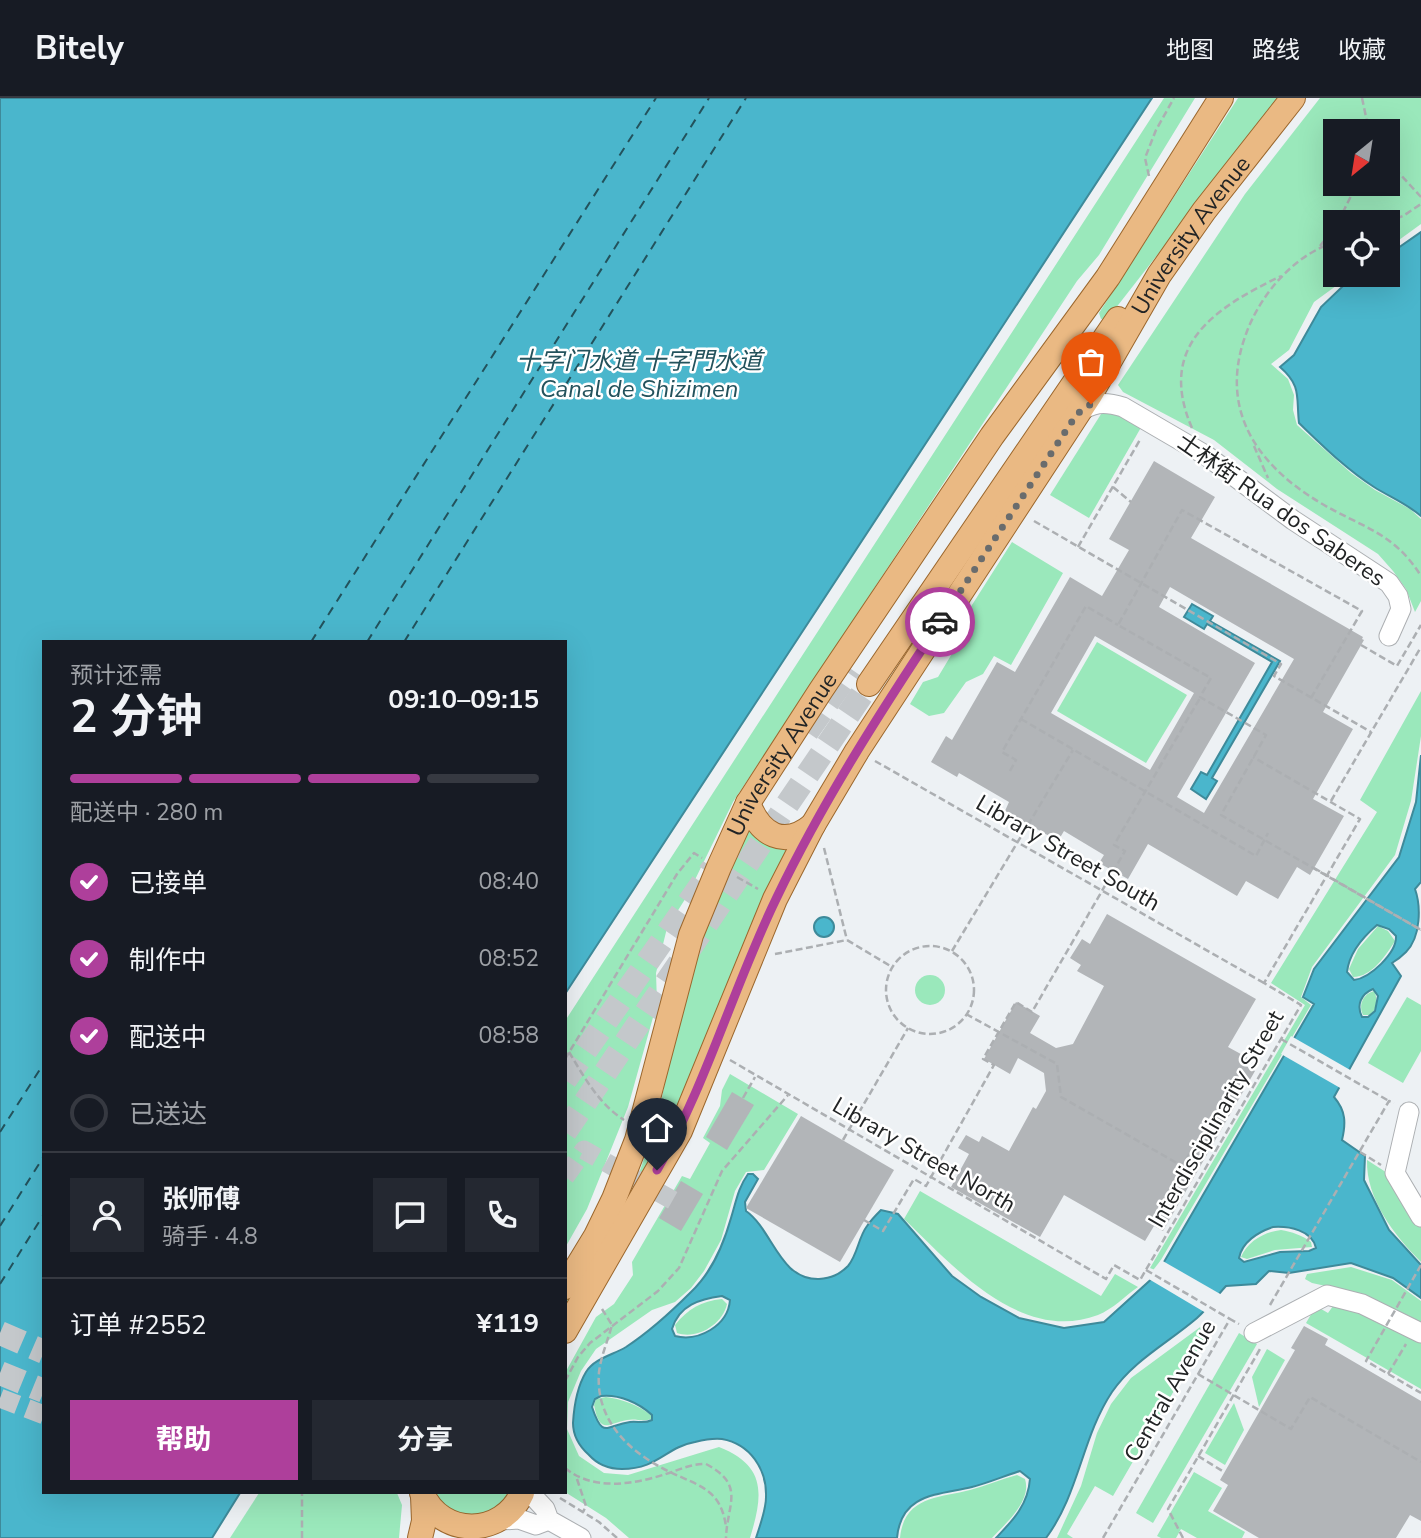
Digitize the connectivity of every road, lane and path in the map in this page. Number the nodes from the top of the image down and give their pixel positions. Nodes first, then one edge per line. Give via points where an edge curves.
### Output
1 (1174, 98) edge
2 (1222, 98) edge
3 (1293, 98) edge
4 (1362, 98) edge
5 (1366, 119) edge
6 (1400, 174) edge
7 (1421, 197) edge
8 (1155, 203) junction
9 (1421, 204) edge
10 (1400, 217) edge
11 (1323, 242) edge
12 (1323, 246) edge
13 (1319, 247) junction
14 (1284, 274) junction
15 (1159, 275) junction
16 (1108, 277) junction
17 (1107, 364) junction
18 (1123, 407) junction
19 (1077, 414) junction
20 (1151, 422) junction
21 (1253, 443) junction
22 (1207, 456) junction
23 (1114, 487) junction
24 (1131, 502) dead end
25 (1282, 511) junction
26 (1034, 522) dead end
27 (1078, 547) junction
28 (1421, 576) edge
29 (1141, 583) junction
30 (1118, 625) junction
31 (1390, 636) dead end
32 (1421, 647) edge
33 (1200, 697) junction
34 (1311, 698) junction
35 (1021, 719) junction
36 (1371, 732) junction
37 (1073, 750) junction
38 (856, 751) junction
39 (1254, 757) junction
40 (1010, 771) dead end
41 (1145, 792) junction
42 (1331, 802) junction
43 (748, 803) junction
44 (1268, 833) dead end
45 (818, 836) junction
46 (1265, 840) junction
47 (1017, 842) junction
48 (709, 861) dead end
49 (1314, 868) junction
50 (1327, 875) junction
51 (737, 877) dead end
52 (759, 890) dead end
53 (1102, 890) junction
54 (1421, 930) edge
55 (847, 940) junction
56 (952, 951) junction
57 (775, 954) dead end
58 (892, 967) junction
59 (1264, 983) junction
60 (966, 1013) junction
61 (908, 1027) junction
62 (999, 1032) junction
63 (1281, 1039) junction
64 (569, 1052) junction
65 (567, 1056) edge
66 (727, 1059) dead end
67 (756, 1076) junction
68 (788, 1095) junction
69 (743, 1098) dead end
70 (1389, 1101) dead end
71 (1409, 1112) dead end
72 (641, 1127) junction
73 (849, 1130) junction
74 (843, 1140) dead end
75 (1215, 1151) junction
76 (1360, 1152) dead end
77 (931, 1178) junction
78 (1421, 1217) edge
79 (864, 1220) dead end
80 (1421, 1265) edge
81 (1146, 1270) junction
82 (567, 1284) edge
83 (1230, 1319) junction
84 (1276, 1321) junction
85 (612, 1325) junction
86 (567, 1328) edge
87 (1418, 1331) edge
88 (1254, 1333) junction
89 (1198, 1374) junction
90 (1388, 1374) junction
91 (567, 1377) edge
92 (1421, 1393) edge
93 (1234, 1396) junction
94 (1198, 1457) junction
95 (1421, 1462) edge
96 (567, 1470) edge
97 (670, 1472) junction
98 (1224, 1472) dead end
99 (577, 1477) junction
100 (302, 1494) edge
101 (521, 1494) edge
102 (531, 1494) edge
103 (422, 1495) edge
104 (560, 1498) dead end
105 (583, 1512) junction
106 (501, 1520) junction
107 (552, 1522) junction
108 (477, 1527) junction
109 (726, 1527) junction
110 (1105, 1536) edge
111 (302, 1538) edge
112 (420, 1538) edge
113 (453, 1538) edge
114 (581, 1538) edge
115 (617, 1538) edge
116 (726, 1538) edge
117 (1113, 1538) edge
118 (1183, 1538) edge

1 - 8 path via 1145,158
2 - 8 main road
3 - 15 main road, University Avenue
4 - 5 path
6 - 7 path
8 - 16 main road
9 - 10 path
11 - 13 path
12 - 13 path
13 - 14 path
14 - 21 path via 1270,289 1240,346 1237,397 1240,417
14 - 22 path via 1216,312 1186,355 1180,382 1183,407
15 - 16 main road via 1126,308 860,676
15 - 17 main road, University Avenue
16 - 43 main road, University Avenue via 992,436
17 - 18 street via 1108,381
17 - 19 main road, University Avenue
18 - 19 street via 1091,404
18 - 20 street, 士林街 Rua dos Saberes
19 - 38 main road, University Avenue
20 - 22 street, 士林街 Rua dos Saberes
20 - 23 path
21 - 25 path
21 - 28 path via 1298,489 1370,527 1406,555
22 - 25 street, 士林街 Rua dos Saberes
23 - 24 path
23 - 27 path
25 - 31 street, 士林街 Rua dos Saberes via 1389,583 1401,609
26 - 27 path
27 - 29 path
29 - 30 path
29 - 34 path via 1281,664 1274,676
29 - 34 path via 1182,510 1362,611
30 - 33 path via 1211,678
30 - 35 path via 1086,606
32 - 36 path
33 - 39 path via 1266,735
33 - 41 path
34 - 36 path
35 - 37 path
35 - 40 path via 1002,752 1016,760
36 - 42 path
37 - 41 path
37 - 47 path
38 - 45 main road, University Avenue
38 - 47 path, Library Street South
39 - 42 path
39 - 46 path via 1221,814
41 - 46 path via 1256,856
41 - 53 path via 1114,845 1125,851
42 - 50 path, Interdisciplinarity Street via 1360,819
43 - 45 main road via 754,819 774,835
43 - 72 main road, University Avenue via 691,935
44 - 46 path
45 - 55 path
45 - 86 main road, University Avenue via 775,899 680,1131
46 - 49 path
47 - 53 path, Library Street South
47 - 56 path
48 - 64 path via 694,853 677,874
49 - 50 path
49 - 54 path, bridge
50 - 54 path, bridge
50 - 59 path, Interdisciplinarity Street
51 - 52 path
53 - 59 path, Library Street South
53 - 62 path via 1032,1012 1016,1002
55 - 57 path
55 - 58 path
56 - 58 path via 914,948
56 - 60 path via 972,978 974,992
58 - 61 path via 886,996 890,1010
59 - 63 path, Interdisciplinarity Street via 1301,1005
60 - 61 path via 939,1033
60 - 62 path
61 - 73 path
62 - 75 path via 1057,1064 1061,1097 1182,1166 1197,1141
62 - 77 path via 984,1059 995,1065
63 - 70 path
63 - 75 path, Interdisciplinarity Street
64 - 65 path
64 - 72 path via 608,1108
66 - 67 path, Library Street North
67 - 68 path, Library Street North
67 - 69 path
68 - 73 path, Library Street North
68 - 85 path via 722,1171 679,1268 658,1291
71 - 78 street via 1395,1173
72 - 82 main road, University Avenue via 614,1199
73 - 74 path
73 - 77 path, Library Street North
75 - 81 path, Interdisciplinarity Street
76 - 88 path, Central Avenue
77 - 79 path via 926,1186 914,1179 883,1231
77 - 81 path, Library Street North via 1106,1279 1114,1265 1140,1280
80 - 90 path, bridge via 1366,1361
81 - 83 path
83 - 88 path, Central Avenue
83 - 89 path, Central Avenue
84 - 87 street via 1327,1295 1362,1304
84 - 88 street
84 - 93 path
85 - 91 path via 590,1343
85 - 97 path via 599,1372 608,1419 627,1445
87 - 90 path
89 - 93 path
89 - 110 path, Central Avenue
90 - 92 path, bridge
93 - 94 path
93 - 95 path via 1291,1429 1310,1397
94 - 98 path
94 - 118 path via 1168,1509
96 - 99 path
97 - 99 path via 626,1483
97 - 109 path via 711,1493 725,1514
97 - 109 path via 706,1464 725,1477 733,1494
99 - 105 path via 586,1506
100 - 111 path
101 - 106 main road
102 - 107 street
103 - 108 main road via 445,1520
103 - 112 main road
104 - 105 path
105 - 115 path
106 - 107 street via 519,1519 536,1525
106 - 108 main road
107 - 114 street
108 - 113 main road
109 - 116 path
110 - 117 path

